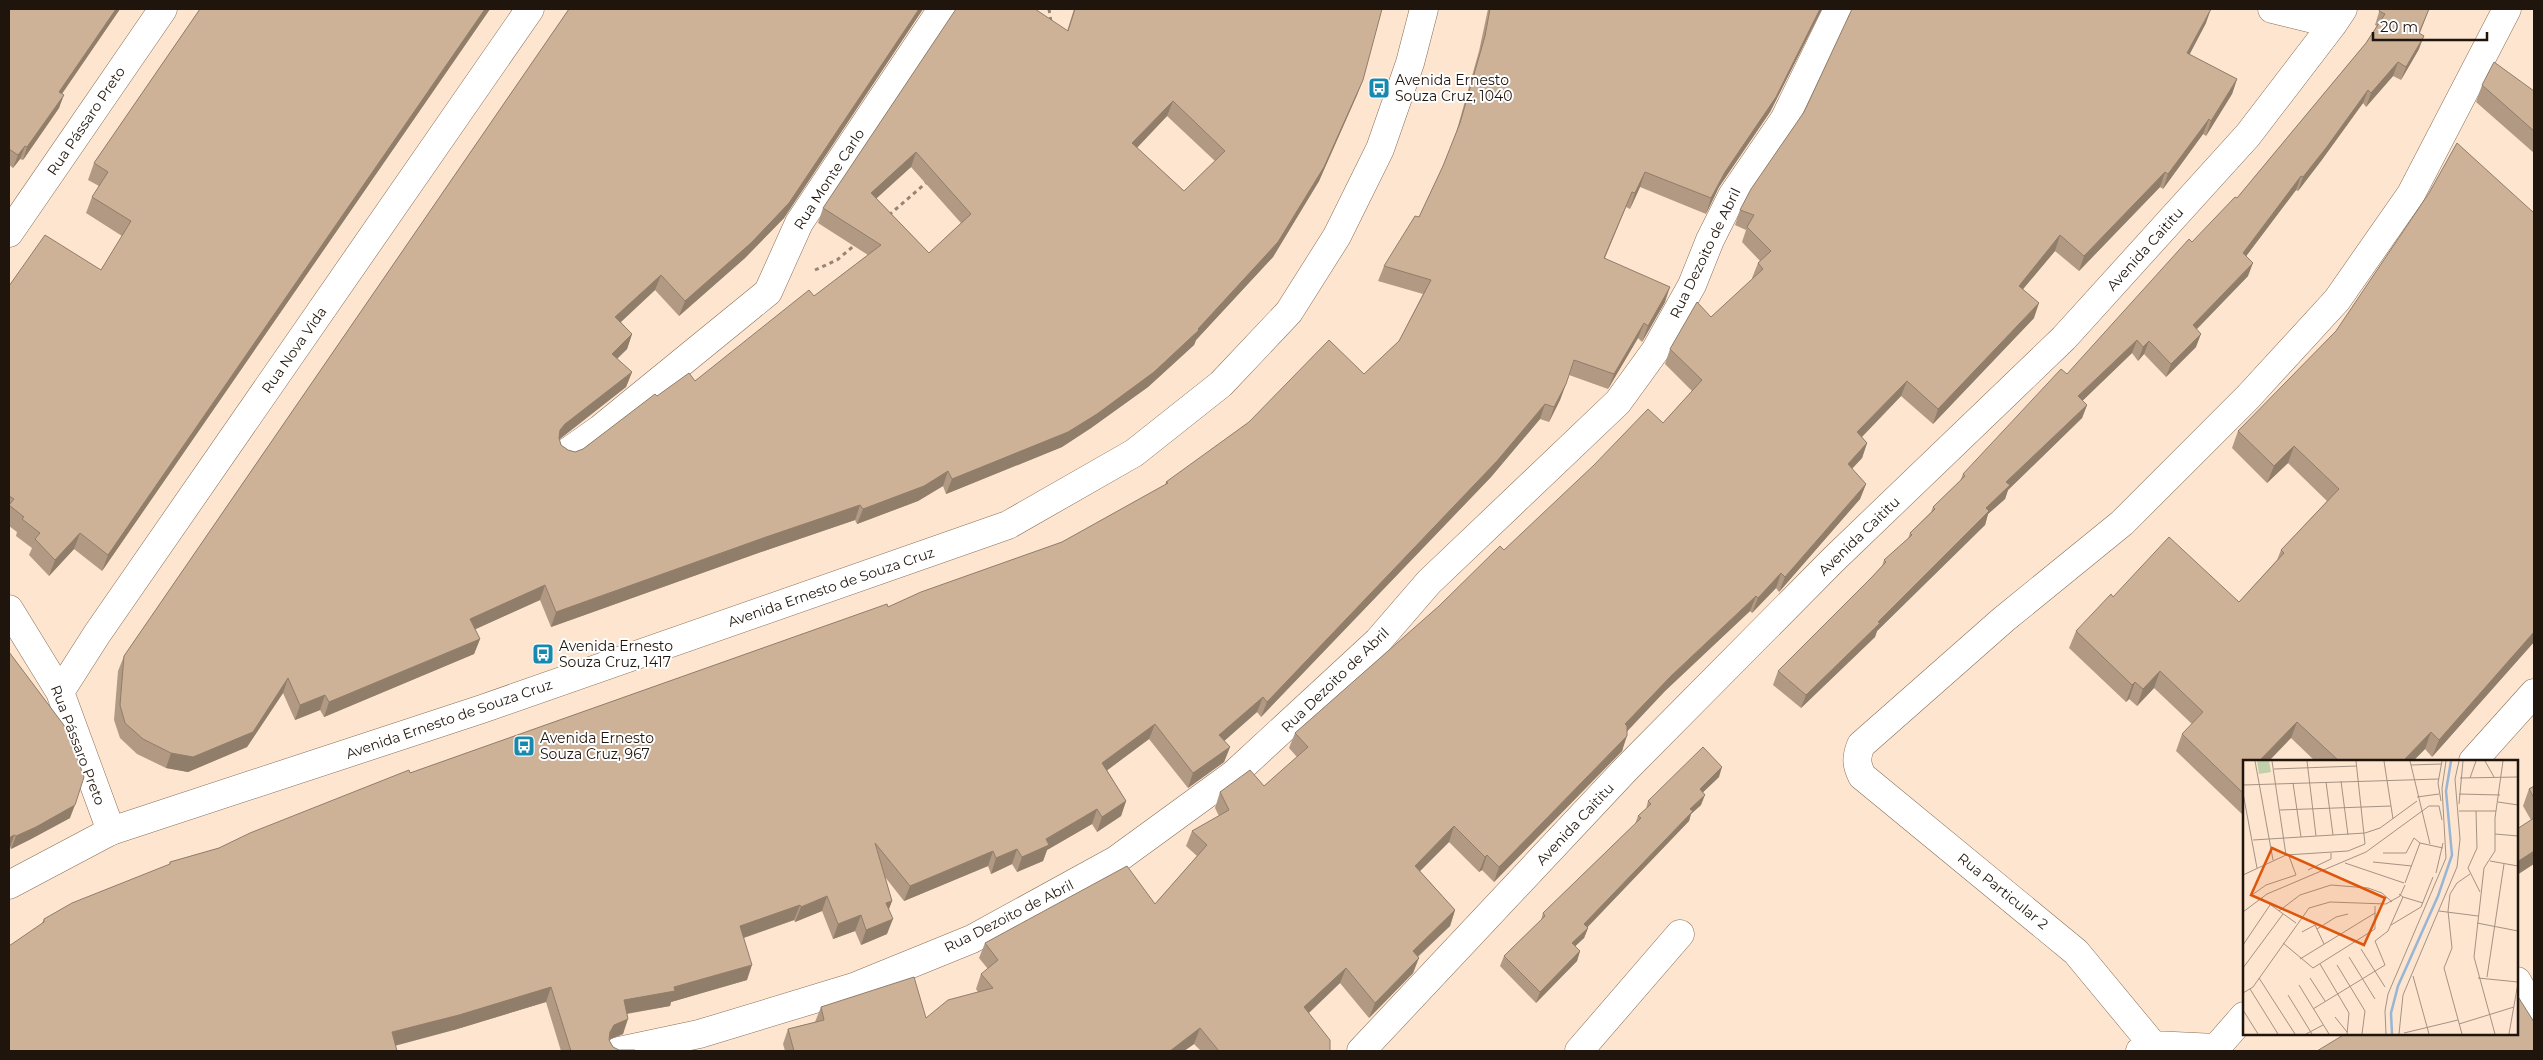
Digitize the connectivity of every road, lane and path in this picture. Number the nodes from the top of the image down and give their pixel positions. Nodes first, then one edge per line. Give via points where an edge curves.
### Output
1 (162, 9) edge
2 (530, 9) edge
3 (942, 9) edge
4 (1048, 9) edge
5 (1424, 9) edge
6 (1838, 9) edge
7 (2272, 9) edge
8 (2507, 9) edge
9 (2338, 17) edge
10 (1054, 28) edge
11 (934, 176) edge
12 (882, 221) edge
13 (9, 234) edge
14 (859, 241) edge
15 (768, 292) junction
16 (569, 451) edge
17 (9, 609) edge
18 (60, 692) junction
19 (2534, 693) edge
20 (2474, 760) edge
21 (111, 831) junction
22 (9, 885) edge
23 (1680, 934) dead end
24 (2518, 984) edge
25 (2534, 1011) edge
26 (2243, 1017) edge
27 (2147, 1048) edge
28 (2217, 1050) edge
29 (619, 1051) edge
30 (1361, 1051) edge
31 (1579, 1051) edge

1 - 13 street, Rua Pássaro Preto
2 - 18 street, Rua Nova Vida
3 - 15 street, Rua Monte Carlo via 799,223
4 - 10 path
5 - 21 street, Avenida Ernesto de Souza Cruz via 1410,63 1380,149 1338,236 1294,303 1221,384 1134,453 1008,526 482,709
6 - 29 street, Rua Dezoito de Abril via 1784,120 1732,196 1692,285 1655,351 1618,402 1429,582 1378,641 1234,774 1116,860 972,938 854,987 700,1034
7 - 9 street
8 - 27 street, Rua Particular 2 via 2411,194 2337,300 2248,397 2122,523 2004,618 1861,745 1857,765 1862,776 2076,952
9 - 30 street, Avenida Caititu via 2248,135 2064,338 1833,560 1639,756
11 - 12 path
14 - 15 path via 837,260
15 - 16 street, Rua Monte Carlo
17 - 18 street, Rua Pássaro Preto
18 - 21 street, Rua Pássaro Preto
19 - 20 street
21 - 22 street, Avenida Ernesto de Souza Cruz
23 - 31 street
24 - 25 street
26 - 28 street
27 - 28 street

